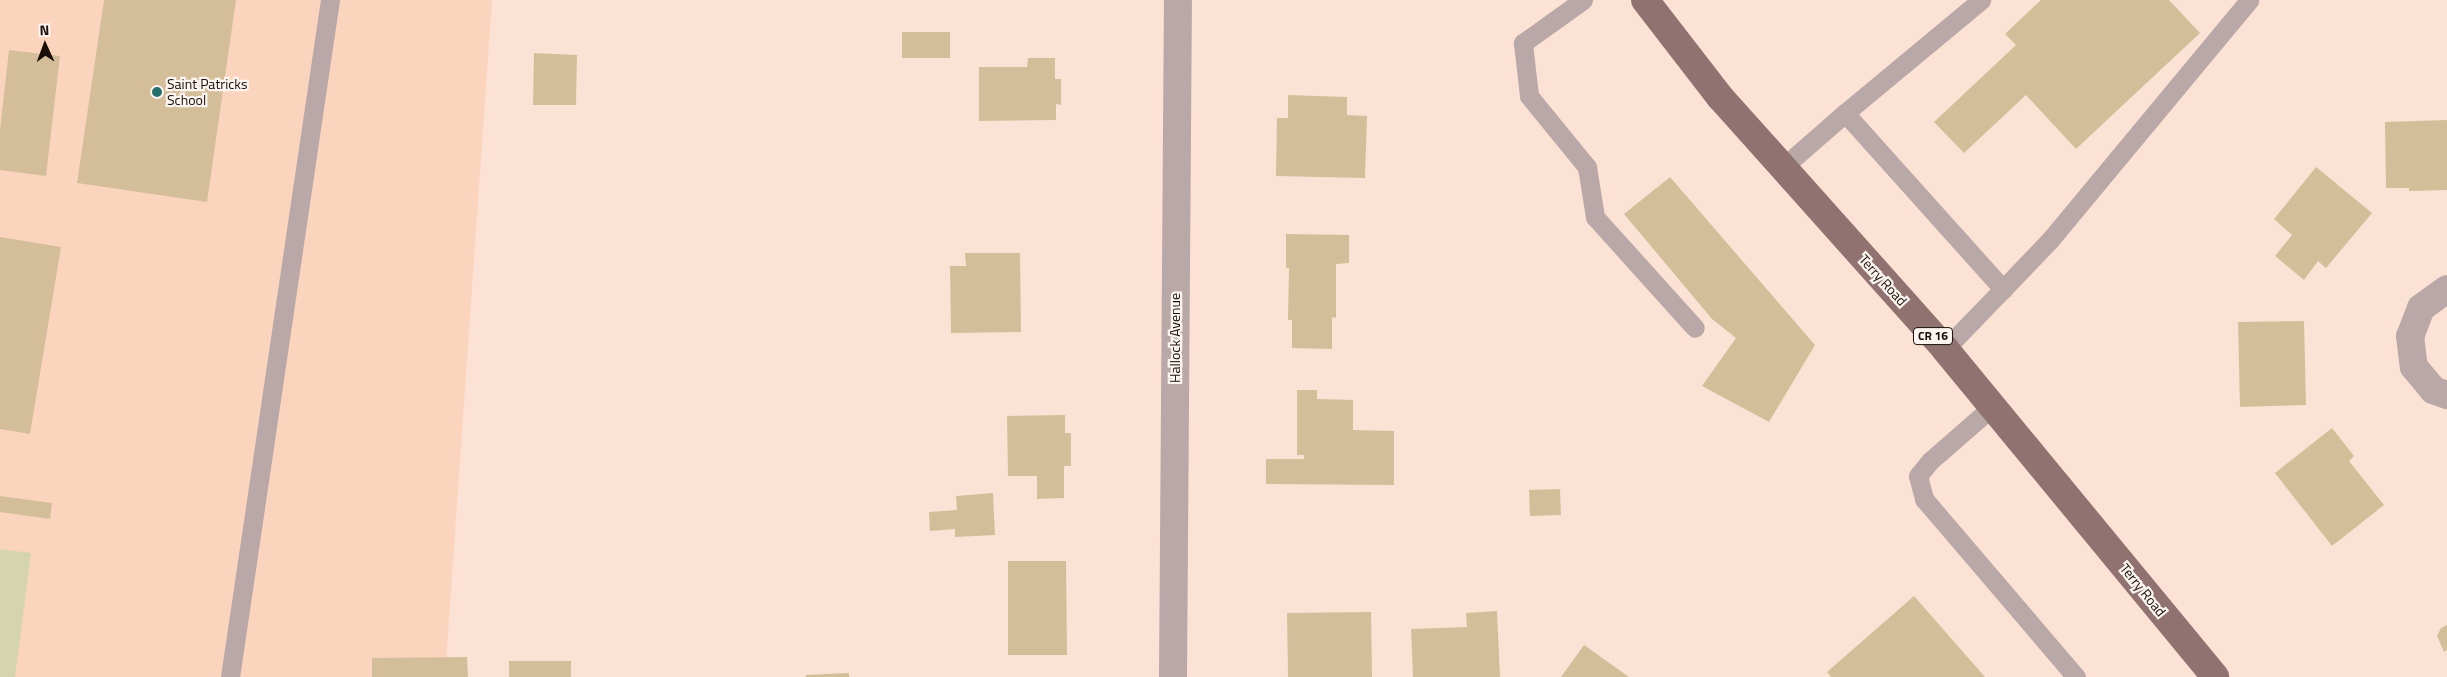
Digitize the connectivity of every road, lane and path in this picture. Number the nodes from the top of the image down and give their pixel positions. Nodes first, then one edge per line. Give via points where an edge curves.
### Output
1 (330, 0) edge
2 (1178, 0) edge
3 (1583, 0) edge
4 (1644, 0) edge
5 (1981, 0) edge
6 (2248, 0) edge
7 (1845, 113) junction
8 (1782, 168) junction
9 (2447, 288) edge
10 (2003, 289) junction
11 (1695, 328) dead end
12 (1945, 349) junction
13 (2447, 395) edge
14 (1992, 407) junction
15 (230, 677) edge
16 (1173, 677) edge
17 (2076, 677) edge
18 (2215, 677) edge

1 - 15 lane
2 - 16 street, Hallock Avenue
3 - 11 lane via 1523,43 1529,96 1587,167 1595,217
4 - 8 main road, Terry Road / CR 16
5 - 7 lane
6 - 10 lane via 2050,240
7 - 8 lane
7 - 10 lane
8 - 12 main road, Terry Road / CR 16
9 - 13 street via 2421,308 2410,336 2414,367 2434,390
10 - 12 lane
12 - 14 main road, Terry Road / CR 16
14 - 17 lane via 1930,461 1918,476 1924,499
14 - 18 main road, Terry Road / CR 16

